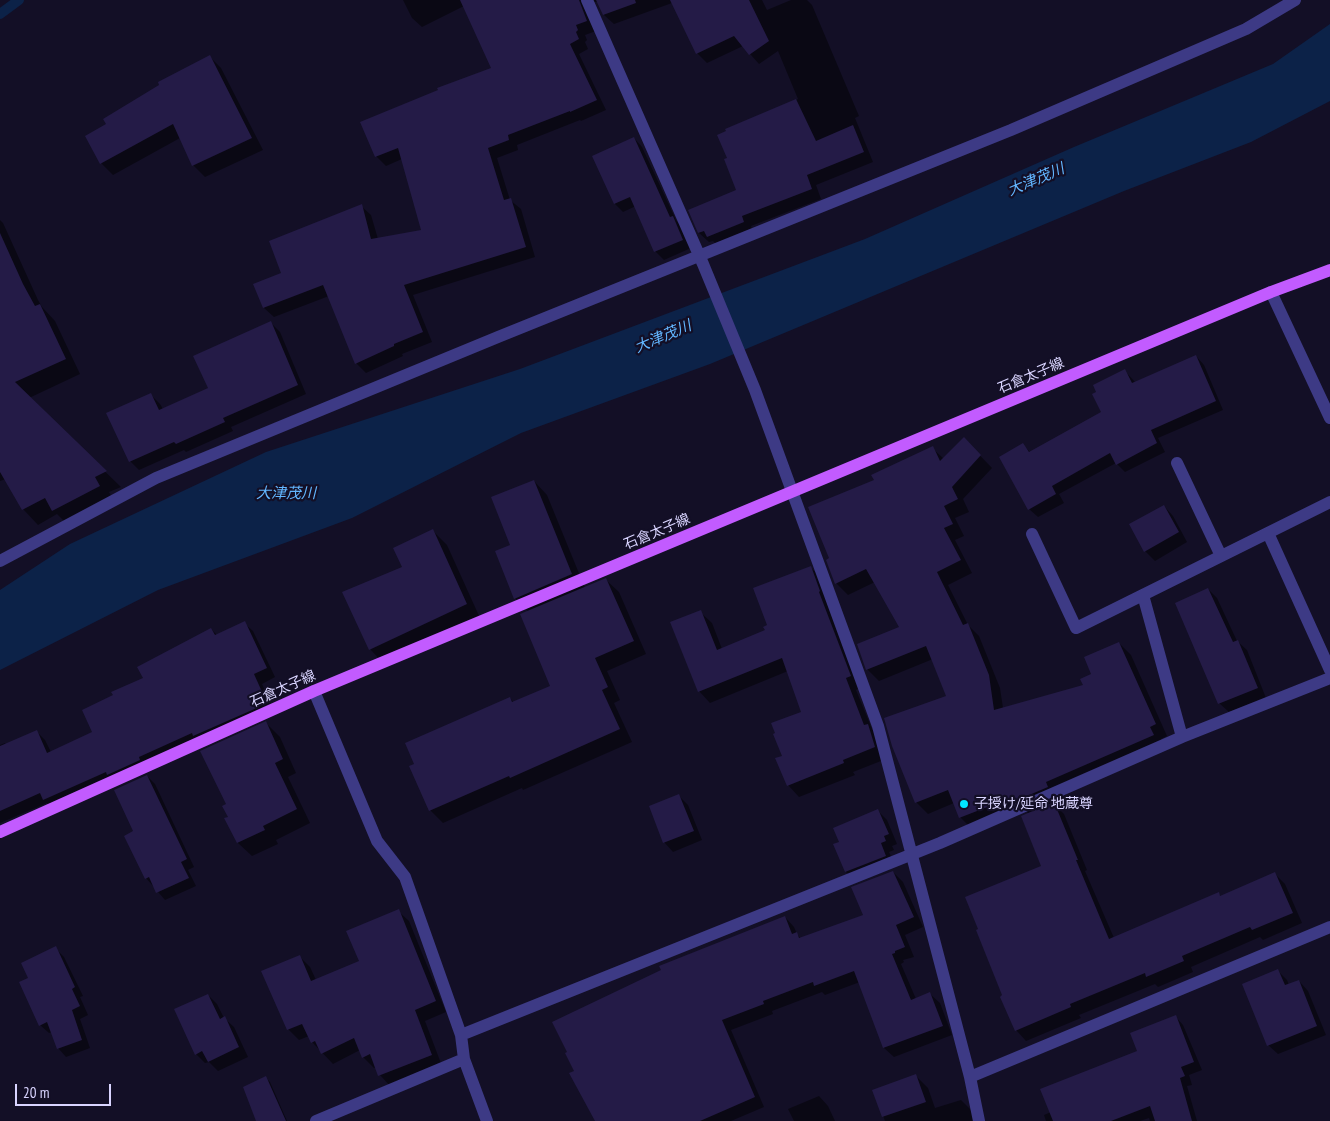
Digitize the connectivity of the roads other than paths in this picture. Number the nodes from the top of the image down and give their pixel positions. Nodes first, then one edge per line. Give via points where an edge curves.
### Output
1 (587, 0) edge
2 (1295, 0) edge
3 (701, 260) junction
4 (1330, 270) edge
5 (1271, 292) junction
6 (1330, 418) edge
7 (1177, 463) dead end
8 (792, 492) junction
9 (1330, 502) edge
10 (1268, 532) junction
11 (1032, 534) dead end
12 (1221, 556) junction
13 (0, 561) edge
14 (1144, 595) junction
15 (1330, 670) edge
16 (1330, 678) edge
17 (314, 691) junction
18 (1182, 737) junction
19 (0, 832) edge
20 (912, 854) junction
21 (1330, 927) edge
22 (461, 1035) junction
23 (464, 1059) junction
24 (970, 1077) junction
25 (316, 1121) edge
26 (487, 1121) edge
27 (979, 1121) edge

1 - 3 street
2 - 3 street via 1246,29
3 - 8 street
3 - 13 street via 156,478
4 - 5 main road, 石倉太子線
5 - 6 street
5 - 8 main road, 石倉太子線
7 - 12 street
8 - 17 main road, 石倉太子線
8 - 20 street via 878,726
9 - 10 street
10 - 12 street
10 - 15 street
11 - 14 street via 1076,628
12 - 14 street
14 - 18 street
16 - 18 street
17 - 19 main road, 石倉太子線
17 - 22 street via 377,841 405,877
18 - 20 street
20 - 22 street
20 - 24 street
21 - 24 street
22 - 23 street
23 - 25 street
23 - 26 street
24 - 27 street

